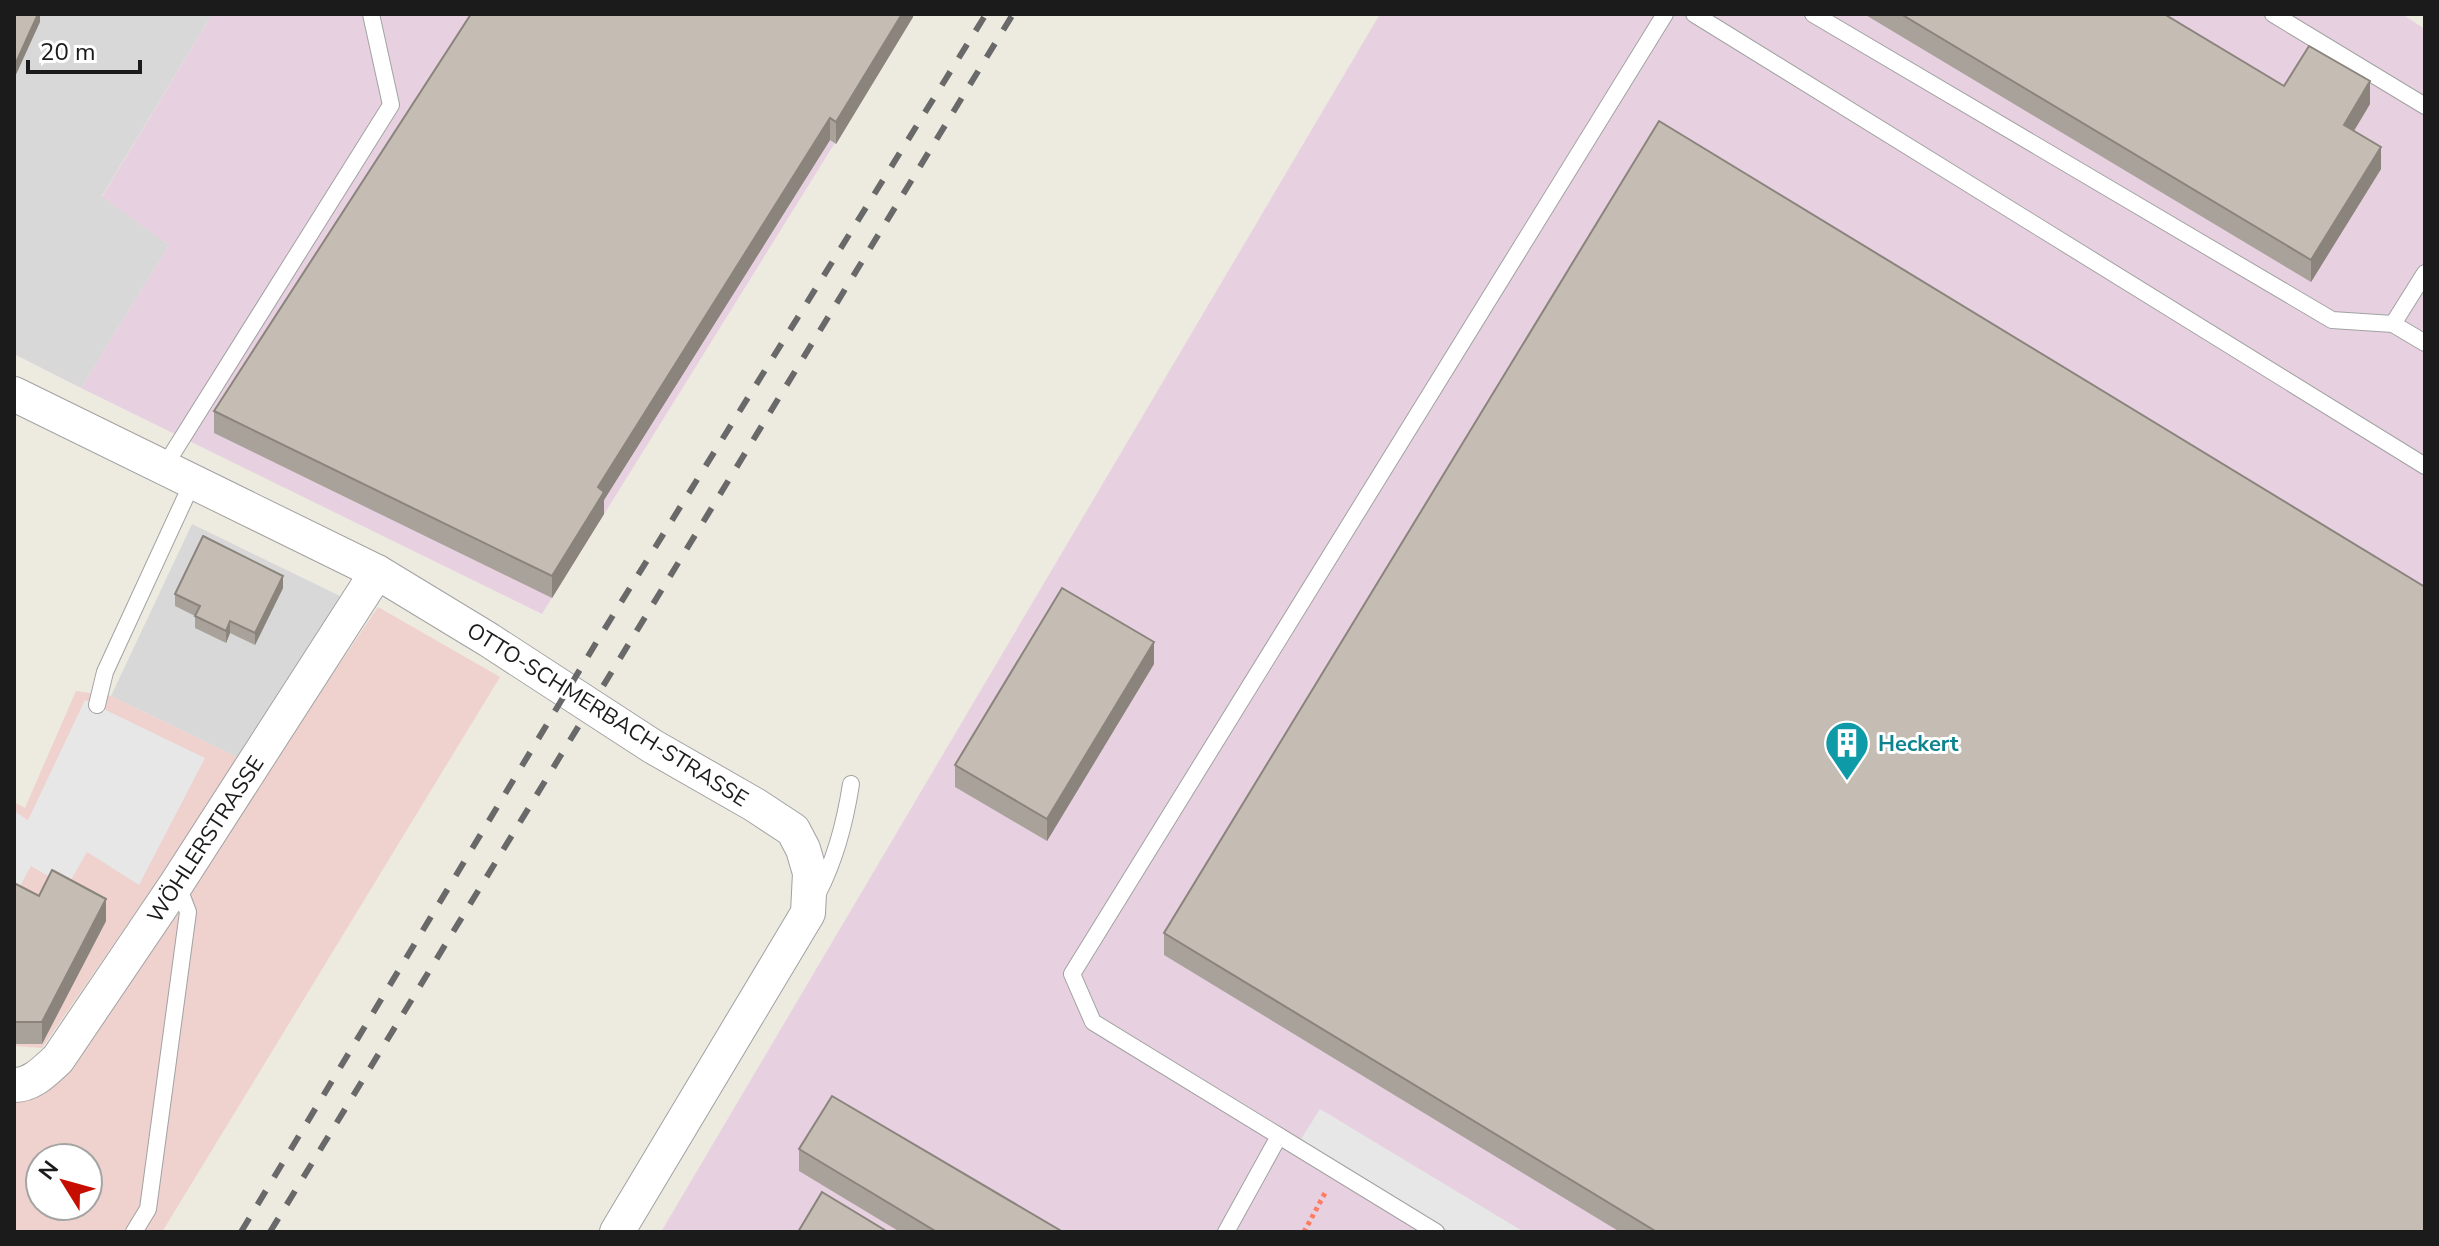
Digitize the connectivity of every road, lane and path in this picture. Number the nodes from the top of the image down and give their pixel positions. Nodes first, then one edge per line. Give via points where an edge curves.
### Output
1 (371, 14) edge
2 (1665, 14) edge
3 (1694, 14) edge
4 (1813, 14) edge
5 (2273, 14) edge
6 (2425, 106) edge
7 (2425, 273) edge
8 (2393, 324) junction
9 (2425, 343) edge
10 (14, 394) edge
11 (2425, 466) edge
12 (179, 474) junction
13 (377, 572) junction
14 (97, 705) dead end
15 (851, 784) dead end
16 (177, 883) junction
17 (808, 913) junction
18 (14, 1085) edge
19 (1279, 1136) junction
20 (1336, 1171) junction
21 (134, 1232) edge
22 (617, 1232) edge
23 (1226, 1232) edge
24 (1304, 1232) edge
25 (1436, 1232) edge

1 - 12 lane via 391,105
2 - 19 lane via 1072,974 1093,1022
3 - 11 lane
4 - 8 lane via 2332,320
5 - 6 lane
7 - 8 lane
8 - 9 lane
10 - 12 street, OTTO-SCHMERBACH-STRASSE
12 - 13 street, OTTO-SCHMERBACH-STRASSE
12 - 14 lane
13 - 16 street, WÖHLERSTRASSE
13 - 17 street, OTTO-SCHMERBACH-STRASSE via 793,830 810,873
15 - 17 lane via 844,825
16 - 18 street, WÖHLERSTRASSE via 58,1059 40,1076
16 - 21 lane via 188,912 148,1209
17 - 22 street, OTTO-SCHMERBACH-STRASSE
19 - 20 lane
19 - 23 lane
20 - 24 path
20 - 25 lane

